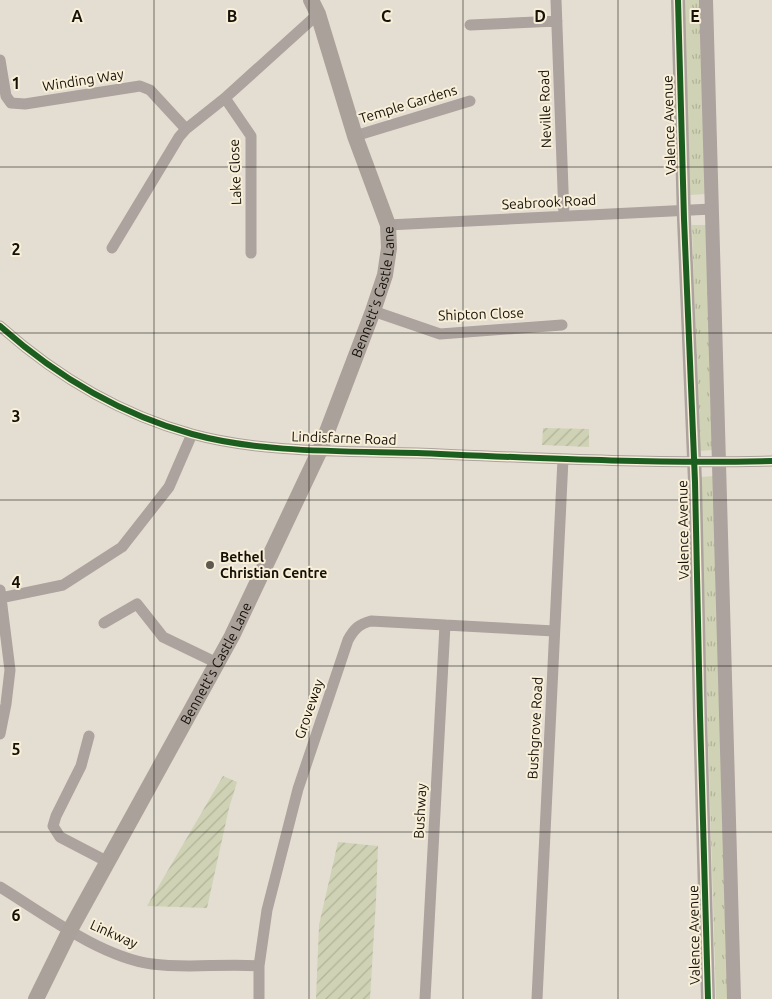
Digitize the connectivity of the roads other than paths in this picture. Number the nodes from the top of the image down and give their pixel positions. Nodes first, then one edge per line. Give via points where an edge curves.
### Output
1 (556, 0) edge
2 (678, 0) edge
3 (706, 0) edge
4 (315, 7) edge
5 (557, 21) junction
6 (470, 25) dead end
7 (0, 60) edge
8 (225, 98) junction
9 (470, 101) dead end
10 (186, 128) junction
11 (355, 136) junction
12 (712, 208) junction
13 (684, 209) junction
14 (564, 216) junction
15 (388, 225) junction
16 (112, 248) dead end
17 (251, 253) dead end
18 (373, 312) junction
19 (562, 325) dead end
20 (0, 326) edge
21 (192, 434) junction
22 (320, 450) junction
23 (564, 459) junction
24 (694, 461) junction
25 (772, 461) edge
26 (718, 462) junction
27 (0, 595) edge
28 (104, 623) dead end
29 (445, 625) junction
30 (554, 630) junction
31 (217, 663) junction
32 (0, 734) edge
33 (89, 736) dead end
34 (108, 862) junction
35 (0, 887) edge
36 (70, 930) junction
37 (259, 966) junction
38 (36, 999) edge
39 (259, 999) edge
40 (425, 999) edge
41 (537, 999) edge
42 (708, 999) edge
43 (734, 999) edge

1 - 5 street, Neville Road
2 - 13 street, Valence Avenue
3 - 12 street
4 - 8 street
4 - 11 main road, Bennett's Castle Lane
5 - 6 street
5 - 14 street, Neville Road
7 - 10 street, Winding Way via 10,103 24,104 140,86 150,90
8 - 10 street
8 - 17 street, Lake Close via 251,136
9 - 11 street, Temple Gardens
10 - 16 street
11 - 15 main road, Bennett's Castle Lane
12 - 13 street, Seabrook Road
12 - 26 street
13 - 14 street, Seabrook Road
13 - 24 street, Valence Avenue
14 - 15 street, Seabrook Road
15 - 18 main road, Bennett's Castle Lane via 385,275
18 - 19 street, Shipton Close via 440,334
18 - 22 main road, Bennett's Castle Lane
20 - 21 street, Lindisfarne Road via 22,346 73,381 134,414
21 - 22 street, Lindisfarne Road via 230,442
21 - 27 street via 169,487 122,547 64,585
22 - 23 street, Lindisfarne Road
22 - 31 main road, Bennett's Castle Lane
23 - 24 street, Lindisfarne Road
23 - 30 street, Bushgrove Road
24 - 26 street, Lindisfarne Road
24 - 42 street, Valence Avenue
25 - 26 street, Lindisfarne Road
26 - 43 street
27 - 32 street via 10,670
28 - 31 street via 137,604 164,637
29 - 30 street, Groveway
29 - 37 street, Groveway via 372,621 362,623 348,640 298,789 267,910
29 - 40 street, Bushway
30 - 41 street, Bushgrove Road
31 - 34 main road, Bennett's Castle Lane
33 - 34 street via 81,766 54,826 60,837
34 - 36 main road, Bennett's Castle Lane
35 - 36 street, Linkway
36 - 37 street, Linkway via 126,958 152,964
36 - 38 main road, Bennett's Castle Lane
37 - 39 street, Groveway

